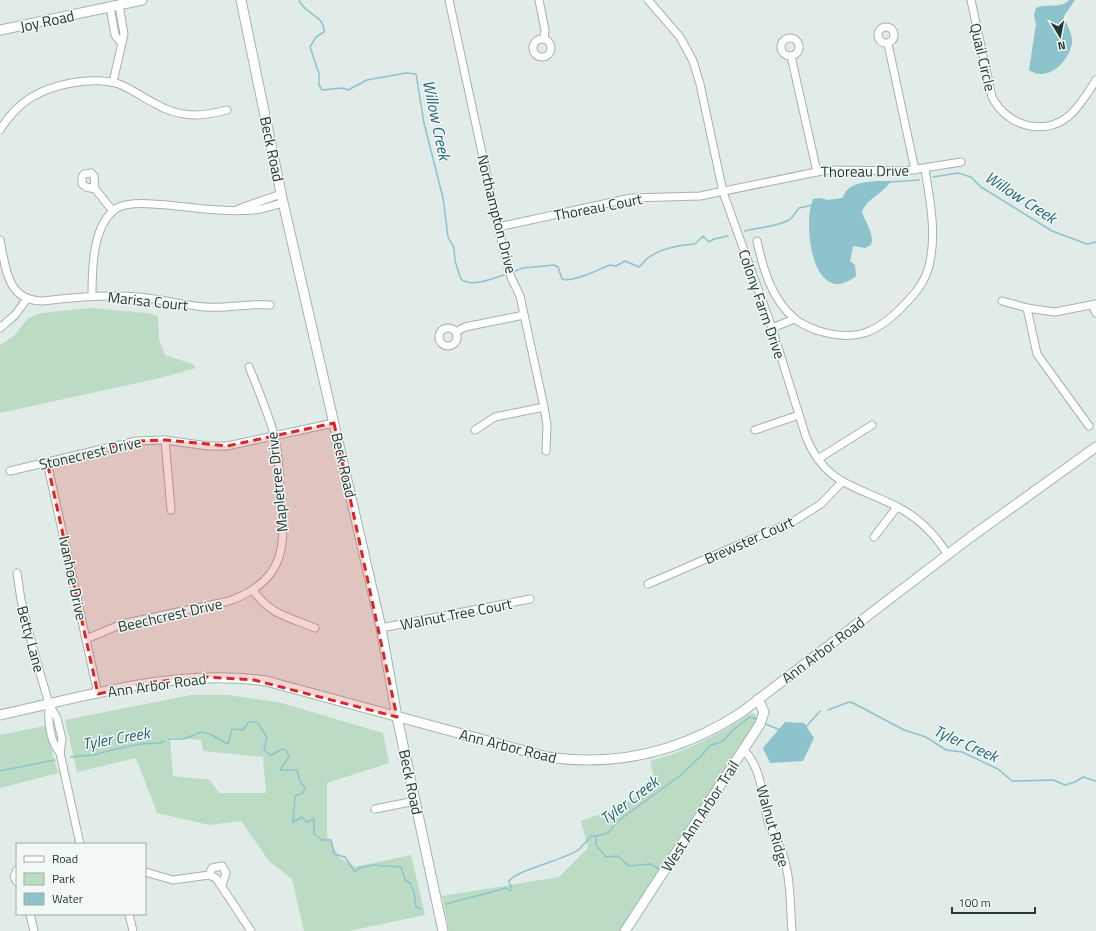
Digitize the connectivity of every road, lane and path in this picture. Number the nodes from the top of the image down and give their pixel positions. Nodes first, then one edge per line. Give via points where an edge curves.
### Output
1 (142, 0) edge
2 (241, 0) edge
3 (449, 0) edge
4 (539, 0) edge
5 (648, 0) edge
6 (971, 0) edge
7 (119, 5) junction
8 (110, 7) junction
9 (0, 30) edge
10 (544, 39) dead end
11 (121, 43) junction
12 (888, 44) dead end
13 (791, 56) dead end
14 (1096, 80) edge
15 (113, 82) junction
16 (227, 110) dead end
17 (0, 130) edge
18 (961, 162) dead end
19 (925, 169) junction
20 (915, 170) junction
21 (816, 172) junction
22 (95, 189) dead end
23 (723, 192) junction
24 (282, 198) junction
25 (113, 211) junction
26 (498, 228) junction
27 (0, 240) edge
28 (757, 241) dead end
29 (92, 296) junction
30 (27, 299) junction
31 (1002, 301) dead end
32 (1094, 304) edge
33 (270, 305) dead end
34 (1027, 308) junction
35 (1096, 313) edge
36 (524, 314) junction
37 (794, 319) junction
38 (0, 328) edge
39 (772, 328) junction
40 (456, 332) dead end
41 (249, 367) dead end
42 (544, 407) junction
43 (799, 415) junction
44 (334, 422) junction
45 (872, 425) dead end
46 (1089, 426) dead end
47 (475, 430) dead end
48 (755, 430) dead end
49 (275, 436) junction
50 (165, 440) junction
51 (1096, 447) edge
52 (546, 450) dead end
53 (818, 459) junction
54 (47, 462) junction
55 (10, 471) dead end
56 (842, 482) junction
57 (897, 507) junction
58 (171, 510) dead end
59 (874, 537) dead end
60 (948, 555) junction
61 (16, 573) dead end
62 (648, 584) dead end
63 (253, 590) junction
64 (530, 599) dead end
65 (315, 628) dead end
66 (381, 628) junction
67 (86, 639) junction
68 (98, 694) junction
69 (758, 699) junction
70 (49, 704) junction
71 (0, 715) edge
72 (397, 717) junction
73 (743, 750) junction
74 (415, 801) junction
75 (375, 809) dead end
76 (80, 843) edge
77 (146, 872) edge
78 (209, 875) junction
79 (222, 885) junction
80 (30, 915) edge
81 (129, 915) edge
82 (34, 931) edge
83 (133, 931) edge
84 (252, 931) edge
85 (443, 931) edge
86 (626, 931) edge
87 (792, 931) edge

1 - 7 main road, Joy Road
2 - 24 main road, Beck Road
3 - 26 street, Northampton Drive
4 - 10 street via 545,30
5 - 23 street, Colony Farm Drive via 680,37 693,61
6 - 14 street, Quail Circle via 992,97 1000,110 1015,122 1036,127 1058,122 1072,113
7 - 8 main road, Joy Road
7 - 11 street via 124,34
8 - 9 main road, Joy Road
8 - 11 street via 115,35
11 - 15 street
12 - 20 street
13 - 21 street
15 - 16 street via 176,113 199,116
15 - 17 street via 86,80 41,91 18,107
18 - 19 street, Thoreau Drive
19 - 20 street, Thoreau Drive
19 - 37 street via 932,220 931,255 925,277 913,296 885,324 859,335 826,333
20 - 21 street, Thoreau Drive via 848,169
21 - 23 street, Thoreau Drive
22 - 25 street
23 - 26 street, Thoreau Court via 689,198 631,198
23 - 39 street, Colony Farm Drive
24 - 25 street via 236,210 133,204 124,205
24 - 44 main road, Beck Road
25 - 29 street via 95,248 92,263
26 - 36 street, Northampton Drive via 510,275 520,296
27 - 30 street via 11,285
28 - 37 street via 769,283 781,304
29 - 30 street, Marisa Court via 43,301
29 - 33 street, Marisa Court via 137,297 217,308
30 - 38 street via 15,315
31 - 34 street
32 - 34 street via 1054,312
32 - 35 street
34 - 46 street via 1037,354
36 - 40 street via 465,327
36 - 42 street, Northampton Drive
37 - 39 street
39 - 43 street, Colony Farm Drive
41 - 49 street, Mapletree Drive
42 - 47 street via 495,417
42 - 52 street, Northampton Drive via 547,425
43 - 48 street
43 - 53 street, Colony Farm Drive via 808,442
44 - 49 street, Stonecrest Drive
44 - 66 main road, Beck Road
45 - 53 street
49 - 50 street, Stonecrest Drive via 221,446
49 - 63 street, Mapletree Drive via 284,526 283,541 274,568
50 - 54 street, Stonecrest Drive via 125,443
50 - 58 street
51 - 60 main road, Ann Arbor Road
53 - 56 street, Colony Farm Drive
54 - 55 street, Stonecrest Drive
54 - 67 street, Ivanhoe Drive
56 - 57 street, Colony Farm Drive
56 - 62 street, Brewster Court via 821,504 794,521
57 - 59 street
57 - 60 street, Colony Farm Drive via 924,525
60 - 69 main road, Ann Arbor Road
61 - 70 street, Betty Lane via 27,628
63 - 65 street via 269,608
63 - 67 street, Beechcrest Drive via 230,601 122,624
64 - 66 street, Walnut Tree Court
66 - 72 main road, Beck Road
67 - 68 street, Ivanhoe Drive
68 - 70 main road, Ann Arbor Road
68 - 72 main road, Ann Arbor Road via 178,679 240,678 266,681
69 - 72 main road, Ann Arbor Road via 728,721 693,739 651,753 608,759 547,757
69 - 73 main road, West Ann Arbor Trail via 764,712
70 - 71 main road, Ann Arbor Road
70 - 76 street, Betty Lane via 48,720 55,747 60,753
72 - 74 main road, Beck Road
73 - 86 main road, West Ann Arbor Trail
73 - 87 street, Walnut Ridge via 752,757 757,770 769,823 783,855 790,894
74 - 75 street
74 - 85 main road, Beck Road
77 - 78 street via 173,880
78 - 79 street
78 - 79 street via 214,867 224,868 226,875
79 - 84 street
80 - 82 street
81 - 83 street

